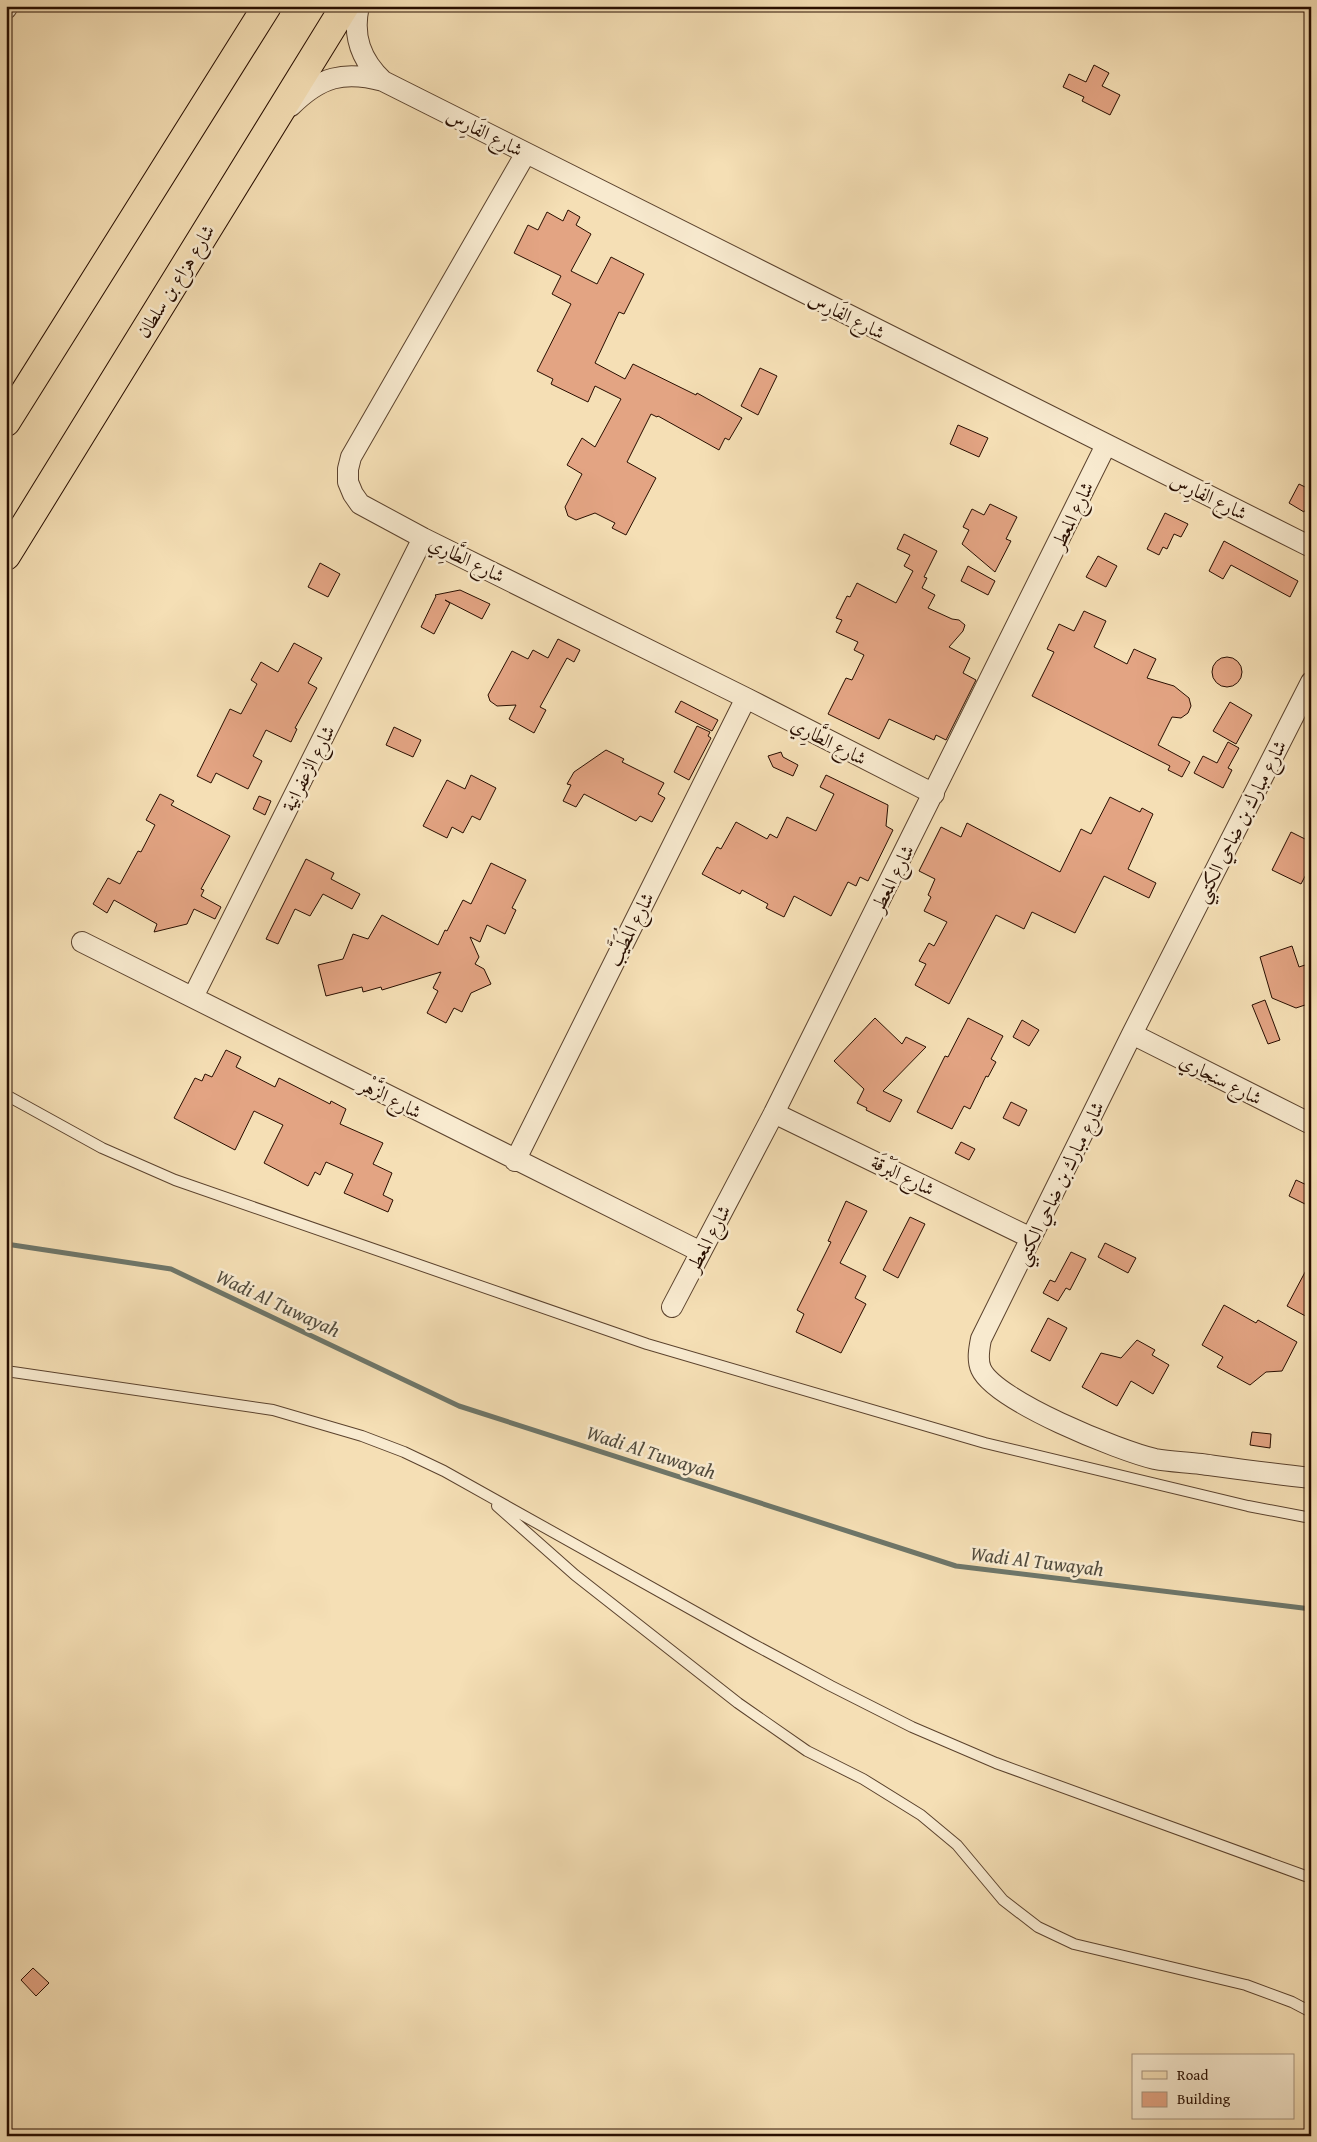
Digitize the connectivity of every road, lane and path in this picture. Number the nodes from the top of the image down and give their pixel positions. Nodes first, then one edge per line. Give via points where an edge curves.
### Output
1 (8, 6) edge
2 (267, 6) edge
3 (345, 6) edge
4 (359, 6) edge
5 (6, 10) edge
6 (383, 81) junction
7 (263, 137) junction
8 (526, 153) junction
9 (6, 422) edge
10 (1106, 445) junction
11 (424, 538) junction
12 (1311, 547) edge
13 (6, 556) edge
14 (1308, 692) edge
15 (746, 698) junction
16 (934, 794) junction
17 (82, 942) dead end
18 (193, 998) junction
19 (1132, 1034) junction
20 (6, 1095) edge
21 (774, 1113) junction
22 (1311, 1124) edge
23 (515, 1160) junction
24 (1032, 1238) junction
25 (701, 1252) junction
26 (672, 1307) dead end
27 (6, 1371) edge
28 (1311, 1478) edge
29 (483, 1493) junction
30 (1311, 1518) edge
31 (1311, 1878) edge
32 (1311, 2012) edge

1 - 5 street
2 - 9 main road
3 - 7 main road, شارع هزاع بن سلطان
4 - 6 street, شارع الفَارِس via 358,45 372,70
6 - 7 street, شارع الفَارِس via 348,76 316,85 302,94
6 - 8 street, شارع الفَارِس
7 - 13 main road, شارع هزاع بن سلطان
8 - 10 street, شارع الفَارِس
8 - 11 street, شارع الطَّارِي via 349,463 348,482 360,504
10 - 12 street, شارع الفَارِس
10 - 16 street, شارع المعطر
11 - 15 street, شارع الطَّارِي
11 - 18 street, شارع الزعفرانية
14 - 19 street, شارع مبارك بن ضاحي الكتبي
15 - 16 street, شارع الطَّارِي
15 - 23 street, شارع المُطَيَّب
16 - 21 street, شارع المعطر
17 - 18 street, شارع الزَّهْر
18 - 23 street, شارع الزَّهْر
19 - 22 street, شارع سنجاري
19 - 24 street, شارع مبارك بن ضاحي الكتبي
20 - 30 lane via 102,1148 175,1180 647,1344 985,1442 1248,1506
21 - 24 street, شارع البَرْقَة
21 - 25 street, شارع المعطر
23 - 25 street, شارع الزَّهْر
24 - 28 street, شارع مبارك بن ضاحي الكتبي via 981,1339 978,1354 981,1369 989,1381 1046,1416 1126,1451 1156,1459
25 - 26 street, شارع المعطر
27 - 29 lane via 273,1410 404,1452
29 - 31 lane via 791,1665 912,1726 996,1763
29 - 32 lane via 574,1575 738,1703 807,1751 863,1779 921,1815 957,1845 1003,1900 1038,1927 1074,1944 1246,1985

